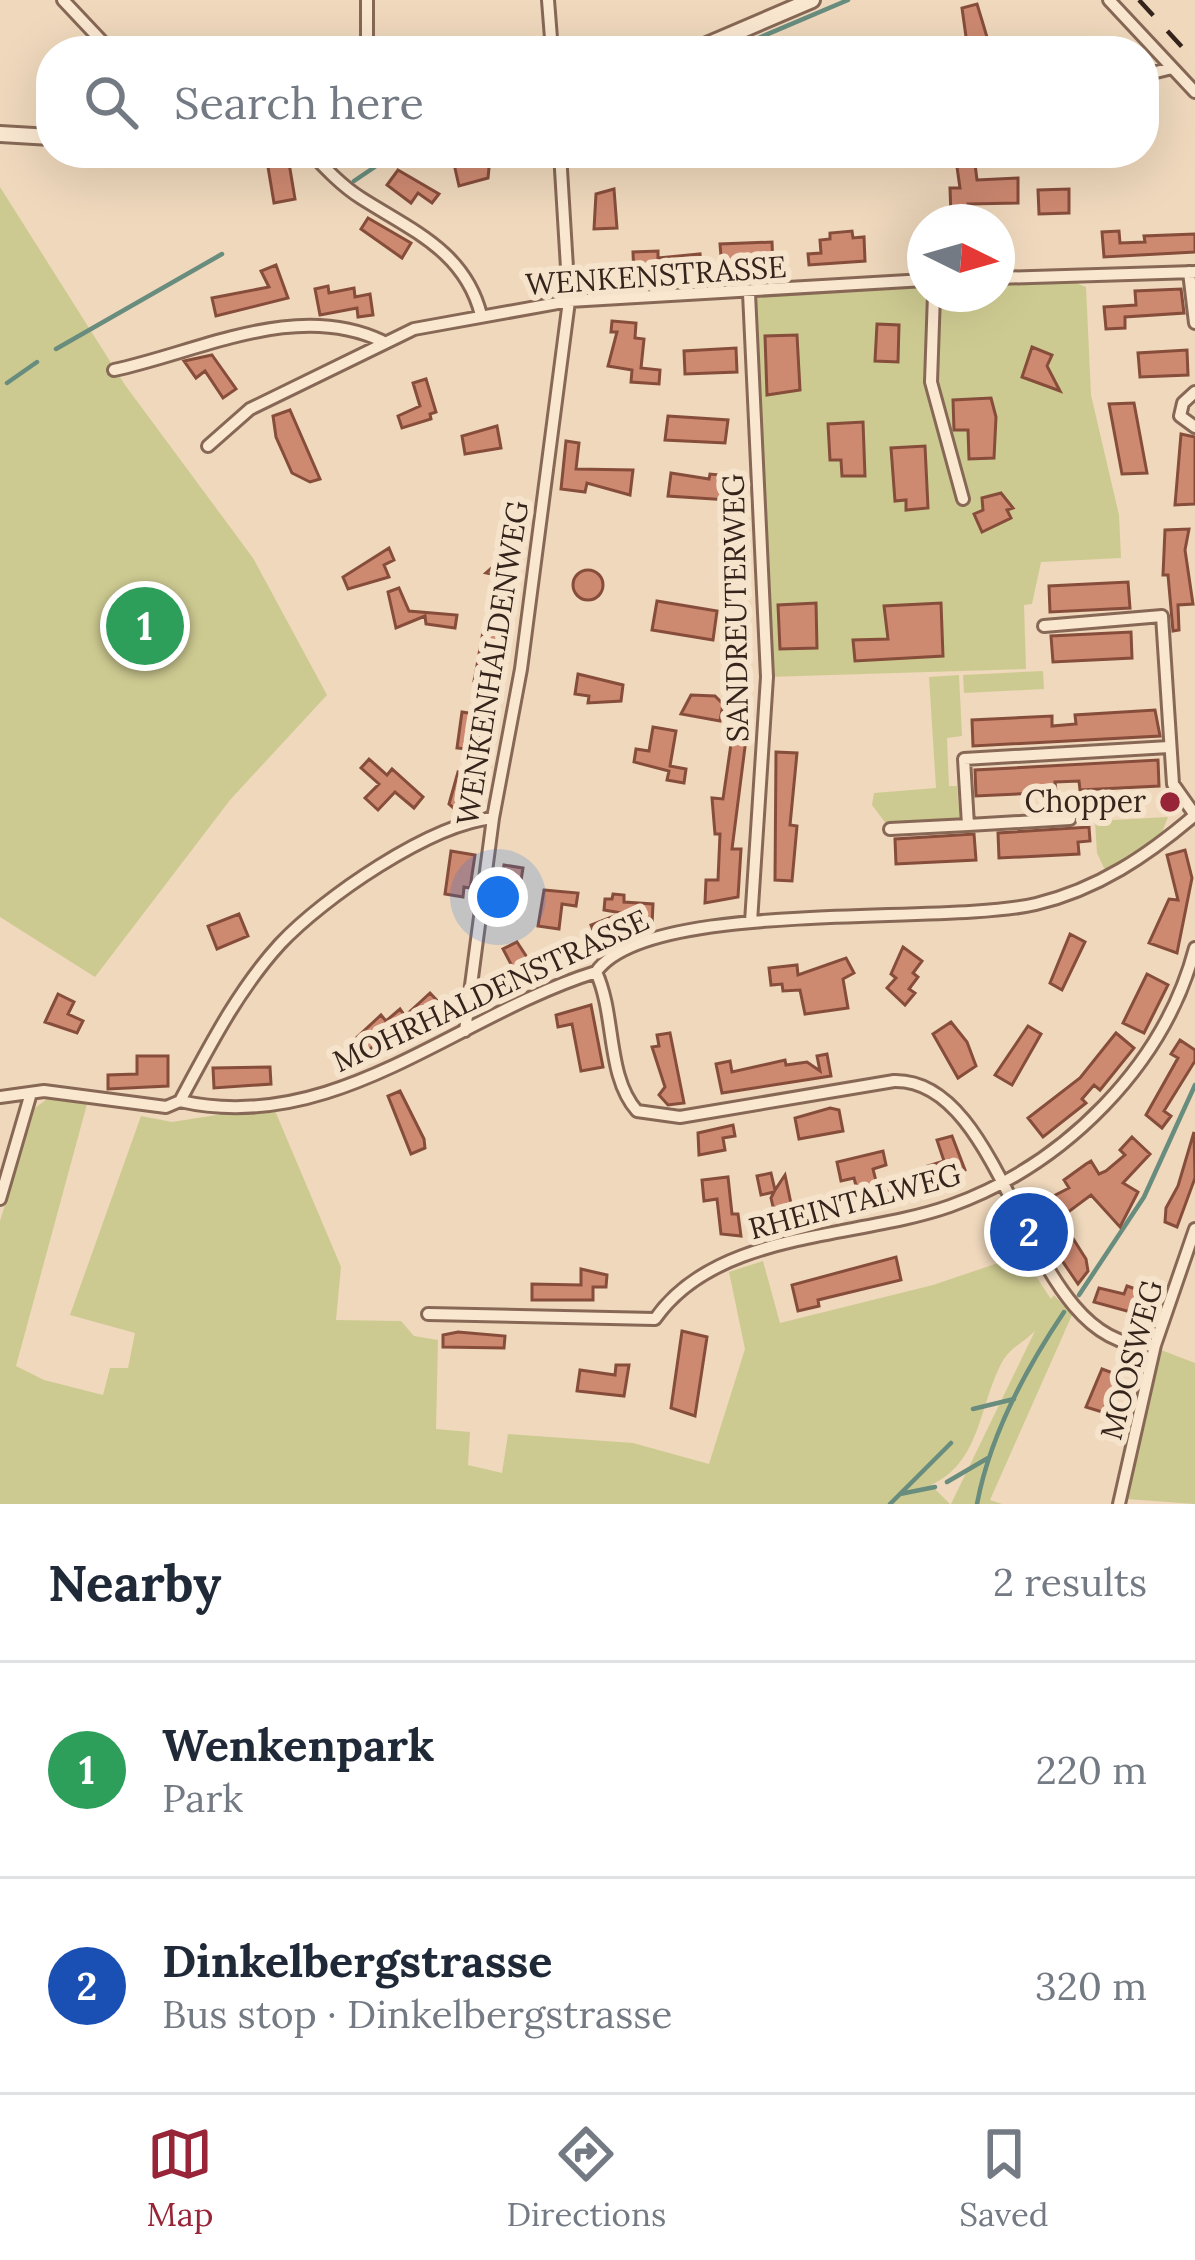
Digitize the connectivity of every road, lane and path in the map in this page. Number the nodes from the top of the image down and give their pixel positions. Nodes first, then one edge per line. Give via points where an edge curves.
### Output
1 (63, 0) edge
2 (368, 0) edge
3 (548, 0) edge
4 (812, 0) edge
5 (1109, 0) edge
6 (774, 8) edge
7 (97, 36) edge
8 (367, 36) edge
9 (551, 36) edge
10 (721, 36) edge
11 (1142, 36) edge
12 (1159, 54) edge
13 (1172, 68) junction
14 (1159, 71) edge
15 (1195, 92) edge
16 (0, 134) edge
17 (36, 135) edge
18 (328, 168) edge
19 (561, 168) edge
20 (1192, 272) edge
21 (1015, 277) edge
22 (907, 281) edge
23 (749, 293) junction
24 (569, 301) junction
25 (933, 312) edge
26 (481, 315) junction
27 (1195, 323) edge
28 (382, 341) junction
29 (114, 370) dead end
30 (1195, 392) edge
31 (1195, 427) edge
32 (208, 446) dead end
33 (963, 499) dead end
34 (1044, 626) dead end
35 (1169, 747) junction
36 (1195, 815) edge
37 (494, 818) junction
38 (1070, 819) dead end
39 (968, 825) junction
40 (890, 829) dead end
41 (751, 922) junction
42 (1195, 948) edge
43 (596, 972) junction
44 (465, 1031) junction
45 (31, 1093) junction
46 (0, 1097) edge
47 (180, 1101) junction
48 (1003, 1182) junction
49 (0, 1199) edge
50 (1195, 1229) edge
51 (428, 1314) dead end
52 (1155, 1345) junction
53 (1119, 1504) edge

1 - 7 street
2 - 8 street
3 - 9 street
4 - 6 street
5 - 11 street
6 - 10 street
12 - 13 street
13 - 14 street
13 - 15 street
16 - 17 street
18 - 26 street via 361,198 424,233 454,262
19 - 24 street, WENKENHALDENWEG
20 - 21 street
20 - 27 street
22 - 23 street, WENKENSTRASSE
23 - 24 street, WENKENSTRASSE
23 - 41 street, SANDREUTERWEG via 767,677
24 - 26 street, WENKENSTRASSE
24 - 37 street, WENKENHALDENWEG
25 - 33 street via 931,382
26 - 28 street, WENKENSTRASSE
28 - 29 street via 287,327
28 - 32 street, WENKENSTRASSE via 250,409
30 - 31 street via 1180,416
34 - 35 street via 1162,616
35 - 36 street via 1173,784
35 - 39 street via 964,759
36 - 41 street, MOHRHALDENSTRASSE via 1090,888 1034,904
37 - 44 street, WENKENHALDENWEG
37 - 47 street via 454,826 389,858 281,943 220,1026
38 - 39 street
39 - 40 street
41 - 43 street, MOHRHALDENSTRASSE via 660,937 607,957
42 - 48 street, RHEINTALWEG via 1171,1010 1121,1090
43 - 44 street, MOHRHALDENSTRASSE
43 - 48 street via 625,1098 637,1111 680,1118 894,1081 925,1083 949,1103
44 - 47 street, MOHRHALDENSTRASSE via 309,1098 274,1106
45 - 46 street, MOHRHALDENSTRASSE
45 - 47 street, MOHRHALDENSTRASSE via 166,1107
45 - 49 street
48 - 51 street, RHEINTALWEG via 949,1206 727,1262 672,1296 655,1319
48 - 52 street via 1064,1295 1124,1342
50 - 52 street, MOOSWEG
52 - 53 street, MOOSWEG

